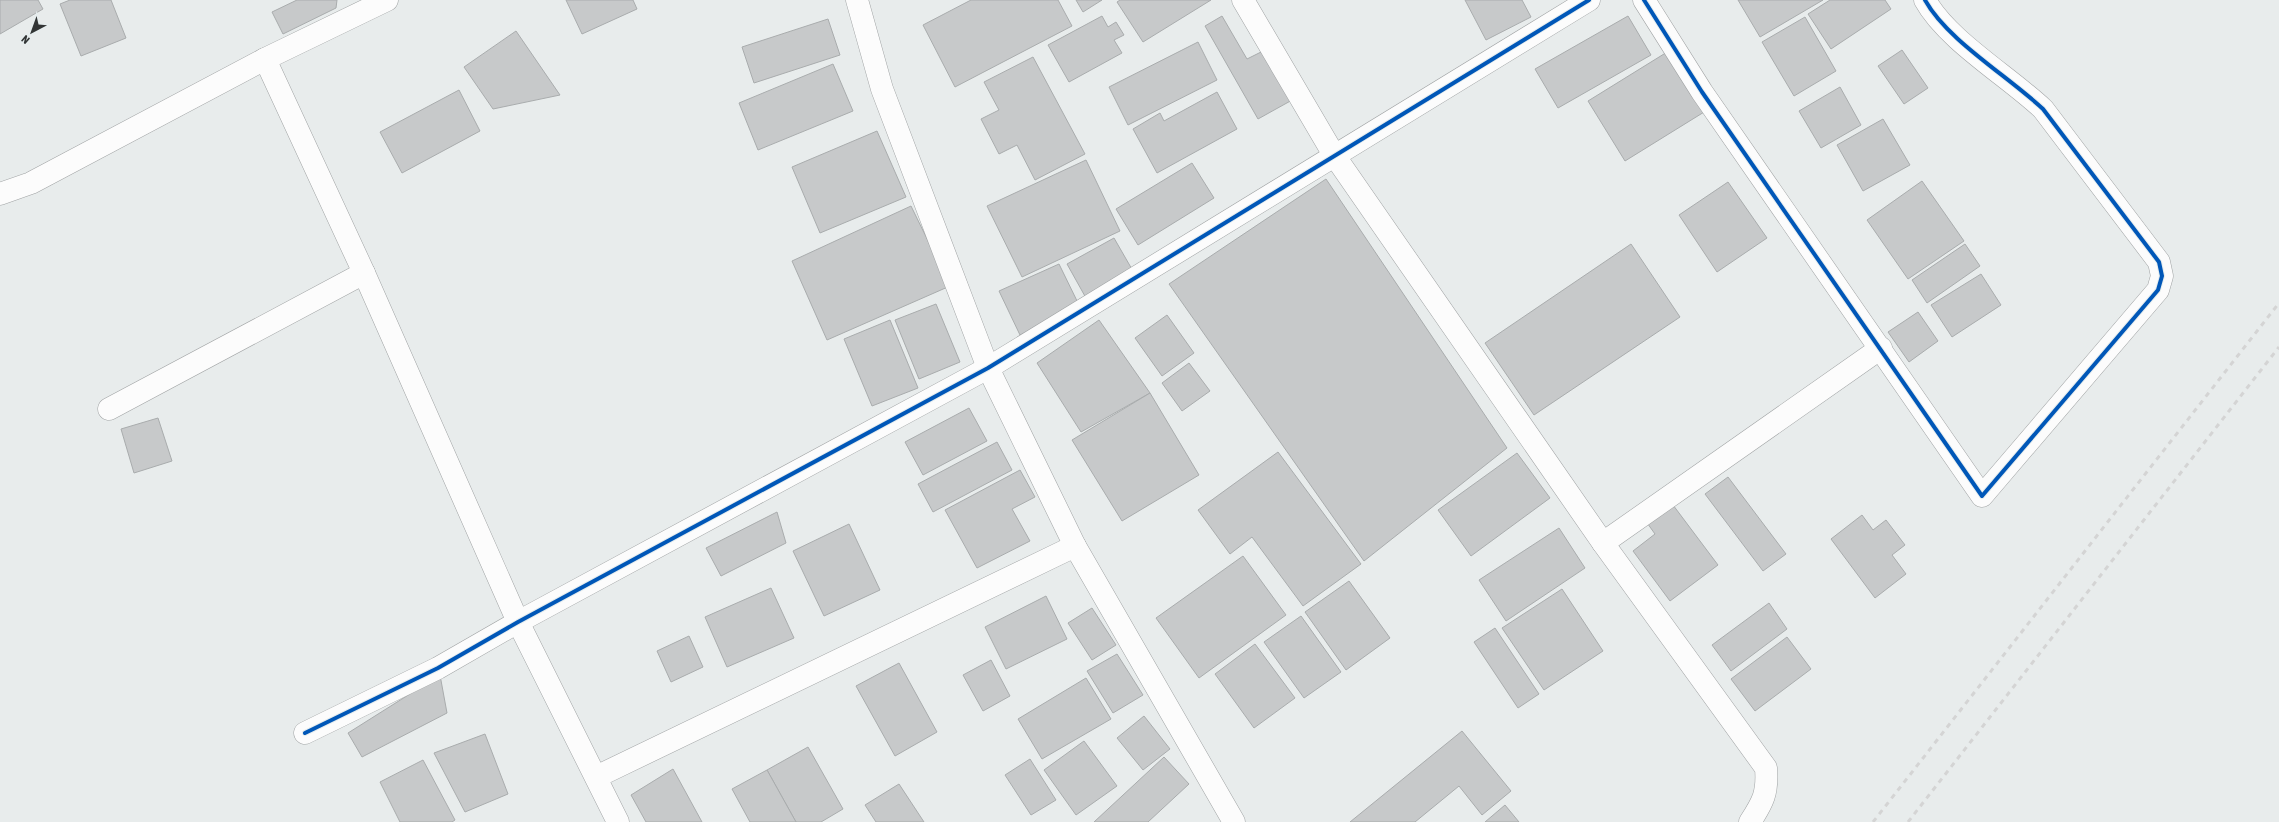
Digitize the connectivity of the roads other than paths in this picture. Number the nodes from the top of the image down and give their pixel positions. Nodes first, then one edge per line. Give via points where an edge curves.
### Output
1 (387, 0) edge
2 (857, 0) edge
3 (1243, 0) edge
4 (1588, 0) edge
5 (1644, 0) edge
6 (1925, 0) edge
7 (265, 59) junction
8 (1334, 155) junction
9 (0, 194) edge
10 (364, 273) junction
11 (1881, 348) junction
12 (988, 368) junction
13 (108, 409) dead end
14 (1603, 543) junction
15 (1075, 546) junction
16 (518, 622) junction
17 (305, 733) dead end
18 (596, 777) junction
19 (618, 822) edge
20 (1234, 822) edge
21 (1750, 822) edge

1 - 7 street
2 - 12 street via 882,89
3 - 8 street
4 - 8 street
5 - 11 street via 1702,92
6 - 11 street via 1949,32 2022,89 2043,109 2159,262 2162,276 2158,290 1982,496
7 - 9 street via 31,183
7 - 10 street
8 - 12 street
8 - 14 street
10 - 13 street
10 - 16 street
11 - 14 street
12 - 15 street
12 - 16 street
14 - 21 street via 1766,768 1768,787 1762,804
15 - 18 street
15 - 20 street
16 - 17 street via 438,668
16 - 18 street
18 - 19 street

